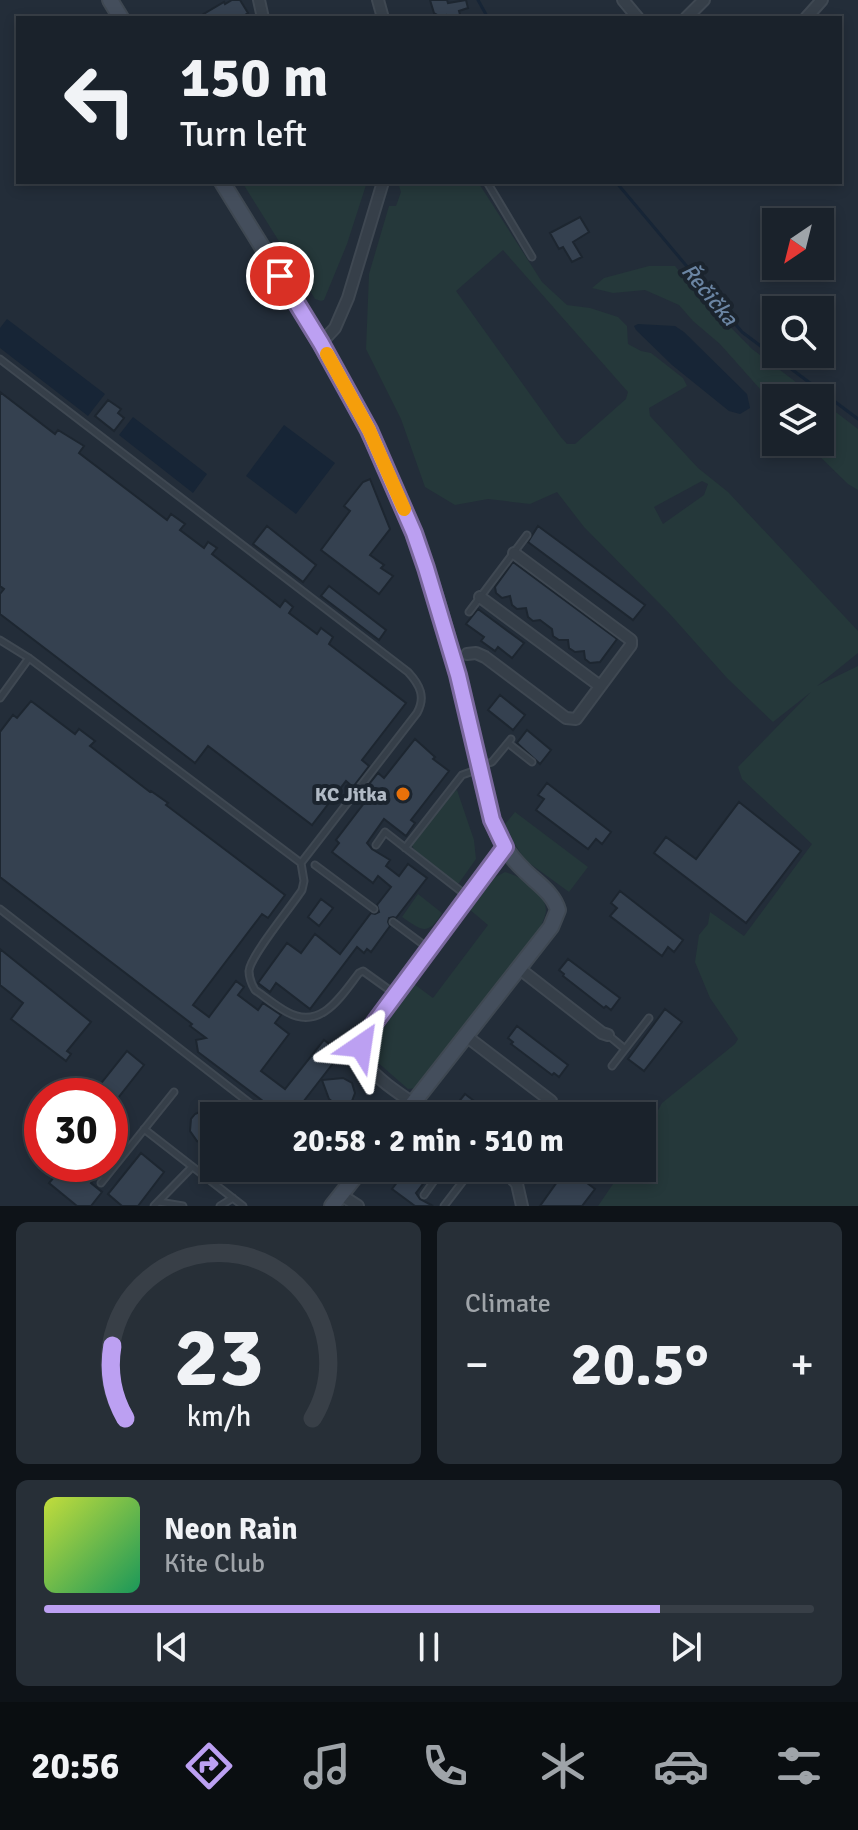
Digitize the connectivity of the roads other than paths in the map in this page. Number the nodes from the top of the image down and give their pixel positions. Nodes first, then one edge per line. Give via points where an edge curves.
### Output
1 (623, 0) edge
2 (704, 0) edge
3 (822, 0) edge
4 (636, 16) edge
5 (688, 16) edge
6 (808, 16) edge
7 (223, 184) edge
8 (382, 184) edge
9 (488, 184) edge
10 (532, 257) dead end
11 (321, 343) junction
12 (0, 359) edge
13 (527, 535) dead end
14 (514, 553) junction
15 (480, 597) junction
16 (469, 612) dead end
17 (0, 640) edge
18 (460, 656) junction
19 (29, 658) junction
20 (600, 686) junction
21 (0, 698) edge
22 (532, 762) dead end
23 (480, 768) junction
24 (376, 845) dead end
25 (505, 847) junction
26 (405, 848) junction
27 (301, 863) junction
28 (315, 865) dead end
29 (468, 897) junction
30 (0, 909) edge
31 (374, 909) dead end
32 (393, 922) dead end
33 (429, 949) junction
34 (522, 971) junction
35 (396, 994) junction
36 (649, 1018) dead end
37 (608, 1035) joint
38 (466, 1036) junction
39 (625, 1049) junction
40 (612, 1066) dead end
41 (174, 1092) dead end
42 (551, 1101) dead end
43 (250, 1102) edge
44 (414, 1102) joint
45 (144, 1129) junction
46 (193, 1167) junction
47 (348, 1182) edge
48 (433, 1182) edge
49 (462, 1182) edge
50 (515, 1182) edge
51 (101, 1183) dead end
52 (424, 1195) dead end
53 (233, 1198) junction
54 (337, 1200) edge
55 (156, 1204) edge
56 (183, 1206) edge
57 (220, 1206) edge
58 (243, 1206) edge
59 (358, 1206) edge
60 (444, 1206) edge
61 (522, 1206) edge

1 - 4 street
2 - 5 street
3 - 6 street
7 - 11 street
8 - 11 street via 348,298 335,328
9 - 10 lane
11 - 18 street via 397,493
12 - 27 lane via 408,672 419,686 417,713
13 - 14 lane
14 - 15 lane
14 - 20 street via 631,640
15 - 16 lane
15 - 20 street
17 - 19 lane
18 - 20 street via 485,657 566,718 576,719
18 - 23 street
19 - 21 lane
19 - 27 lane
22 - 23 lane via 510,741
23 - 25 street via 492,820
23 - 26 lane via 462,775
24 - 26 lane via 385,832
25 - 29 street
25 - 34 street via 552,896 558,910
26 - 29 lane
27 - 35 lane via 302,890 249,969 252,986 289,1014 311,1017 329,1009 363,971
28 - 31 lane
29 - 33 street
30 - 43 lane
32 - 33 lane
33 - 35 street
34 - 37 street
34 - 38 street
35 - 44 street via 364,1037 362,1056 374,1074
36 - 39 lane
37 - 39 lane
38 - 42 street
38 - 44 street
39 - 40 lane
41 - 45 lane
45 - 46 lane
45 - 51 lane
46 - 53 lane
46 - 55 lane
47 - 54 street
48 - 52 lane
49 - 60 lane
50 - 61 street
53 - 57 lane
53 - 58 lane
54 - 59 street
55 - 56 lane

